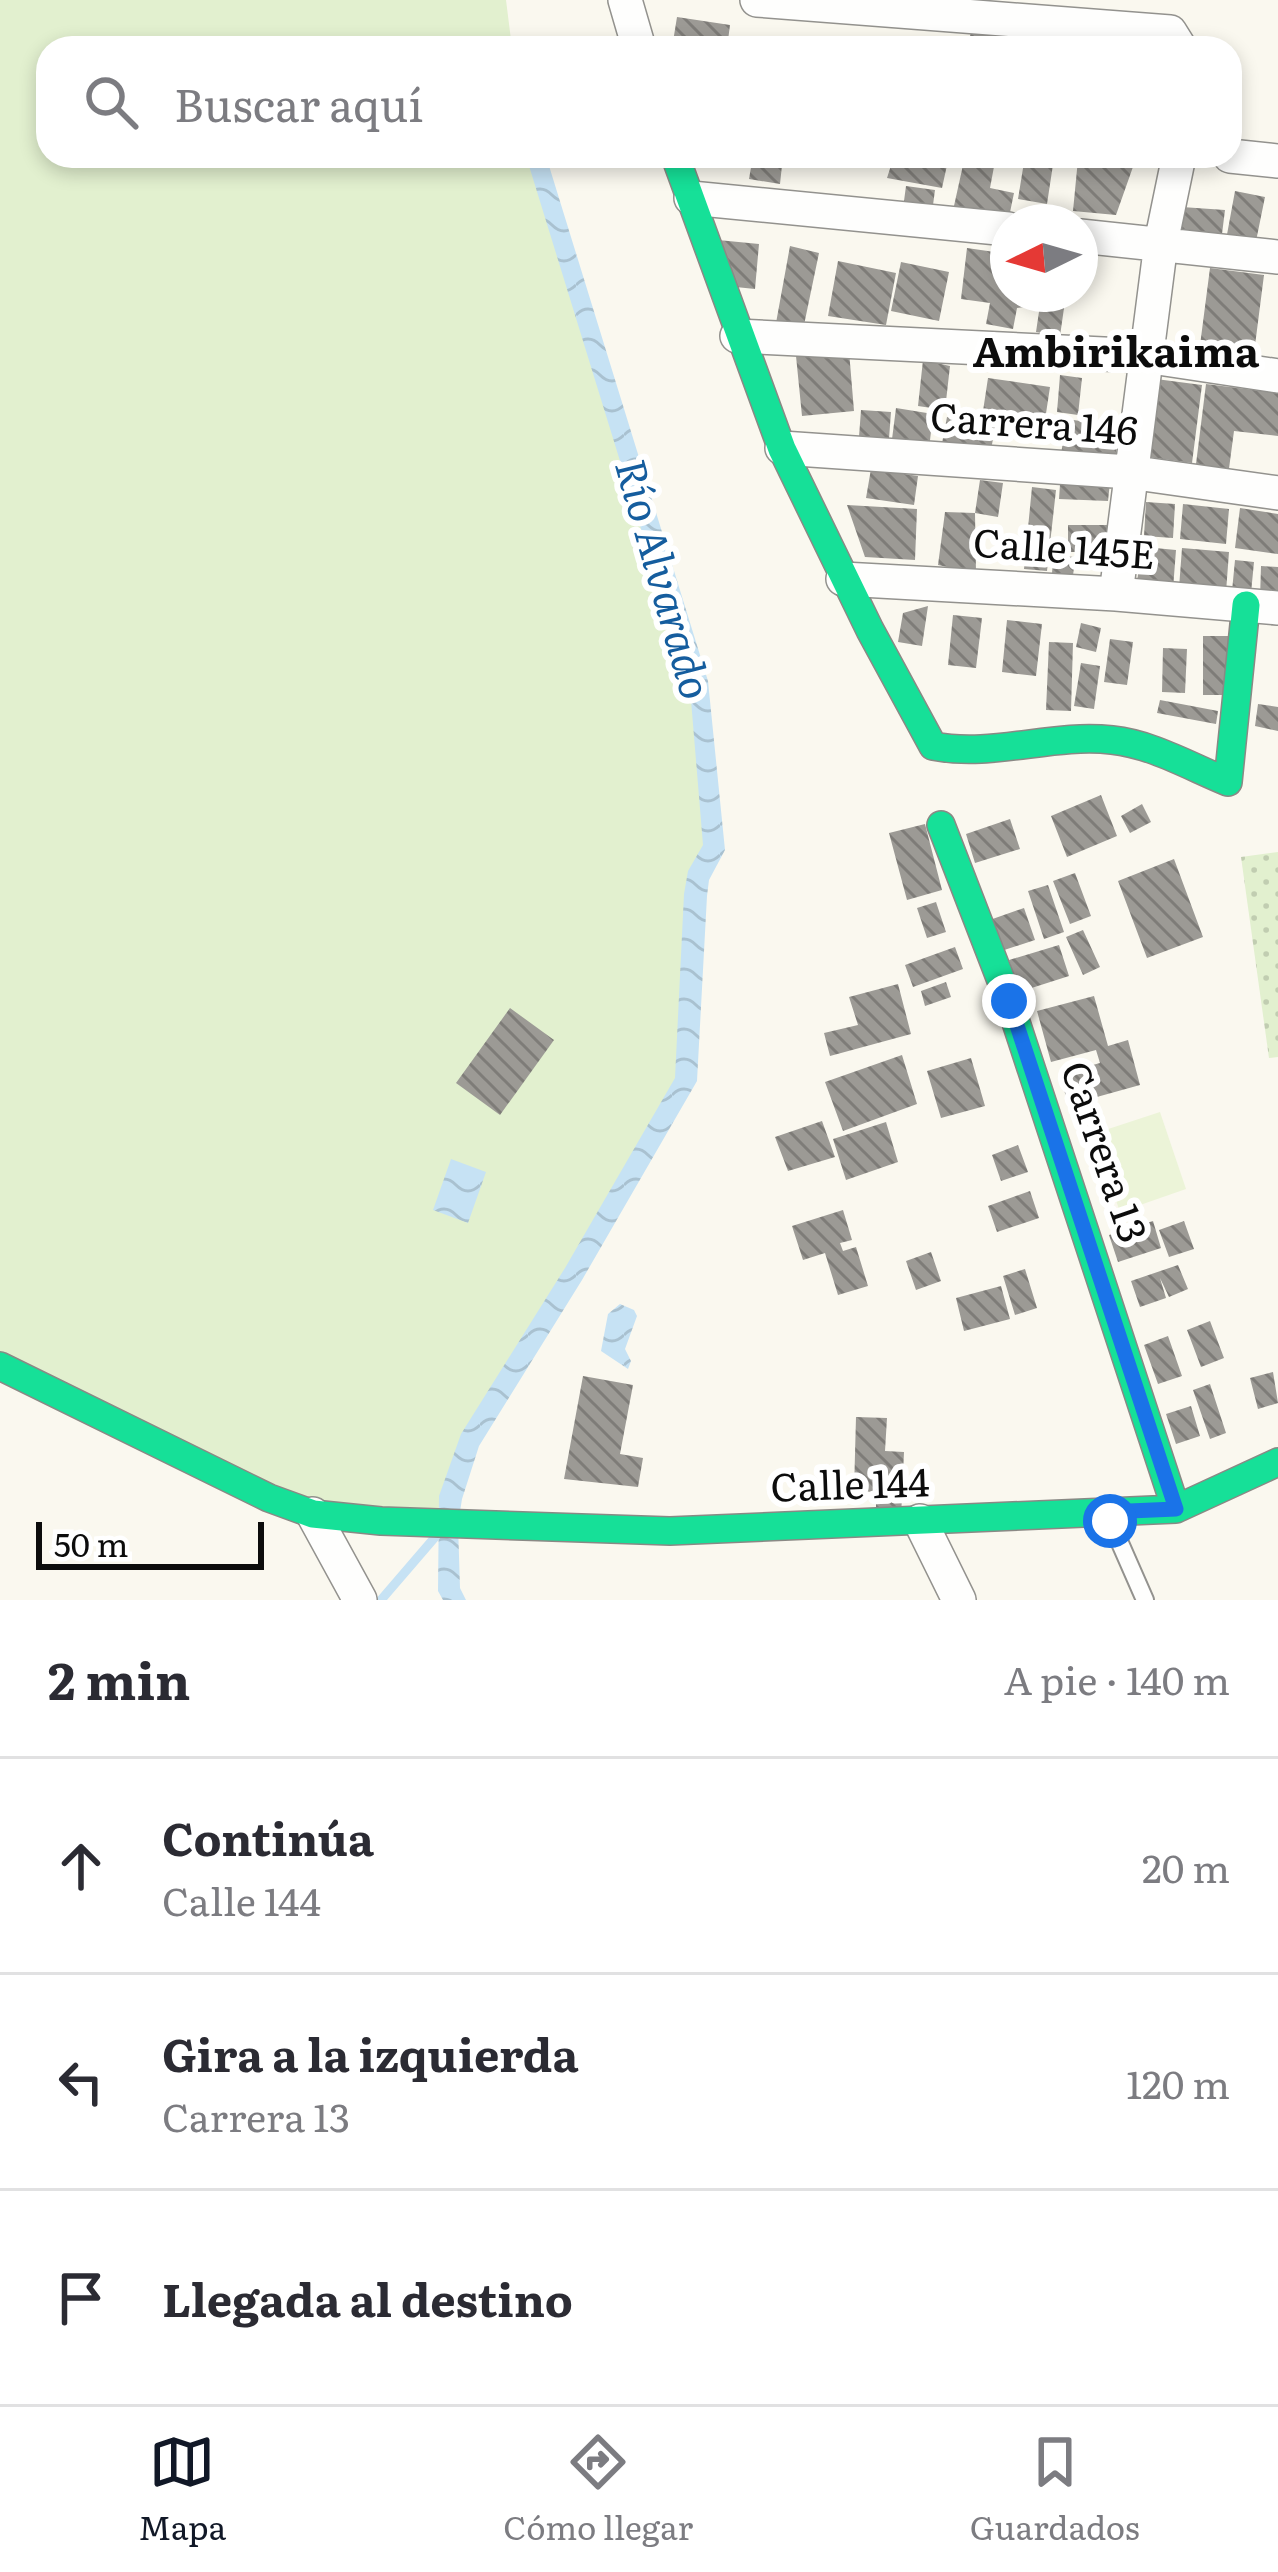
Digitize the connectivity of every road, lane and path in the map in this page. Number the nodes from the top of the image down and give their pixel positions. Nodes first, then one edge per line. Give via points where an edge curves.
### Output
1 (625, 0) edge
2 (757, 0) edge
3 (636, 36) edge
4 (1133, 36) edge
5 (1242, 157) edge
6 (1278, 161) edge
7 (680, 168) edge
8 (1177, 168) edge
9 (691, 198) junction
10 (990, 227) edge
11 (1098, 238) edge
12 (1161, 243) junction
13 (1278, 257) edge
14 (736, 336) junction
15 (1145, 356) junction
16 (1278, 376) edge
17 (782, 448) junction
18 (1129, 472) junction
19 (1278, 493) edge
20 (843, 579) junction
21 (1116, 594) junction
22 (1262, 606) edge
23 (941, 825) dead end
24 (0, 1366) edge
25 (1278, 1462) edge
26 (1176, 1509) junction
27 (1106, 1512) junction
28 (313, 1514) junction
29 (920, 1521) junction
30 (354, 1589) edge
31 (959, 1600) edge
32 (1145, 1600) edge

1 - 3 street
2 - 4 street
5 - 6 street
7 - 9 street
8 - 12 street
9 - 10 street
9 - 14 street
11 - 12 street
12 - 13 street
12 - 15 street
14 - 15 street
14 - 17 street
15 - 16 street
15 - 18 street
17 - 18 street, Carrera 146
17 - 20 street
18 - 19 street, Carrera 146
18 - 21 street
20 - 21 street, Calle 145E
20 - 22 street via 933,746 1115,740 1228,782
21 - 22 street, Calle 145E
23 - 26 street, Carrera 13 via 1009,1001
24 - 28 street, Calle 144
25 - 26 street, Calle 144
26 - 27 street, Calle 144
27 - 29 street, Calle 144
27 - 32 lane
28 - 29 street, Calle 144 via 670,1531
28 - 30 street
29 - 31 street

